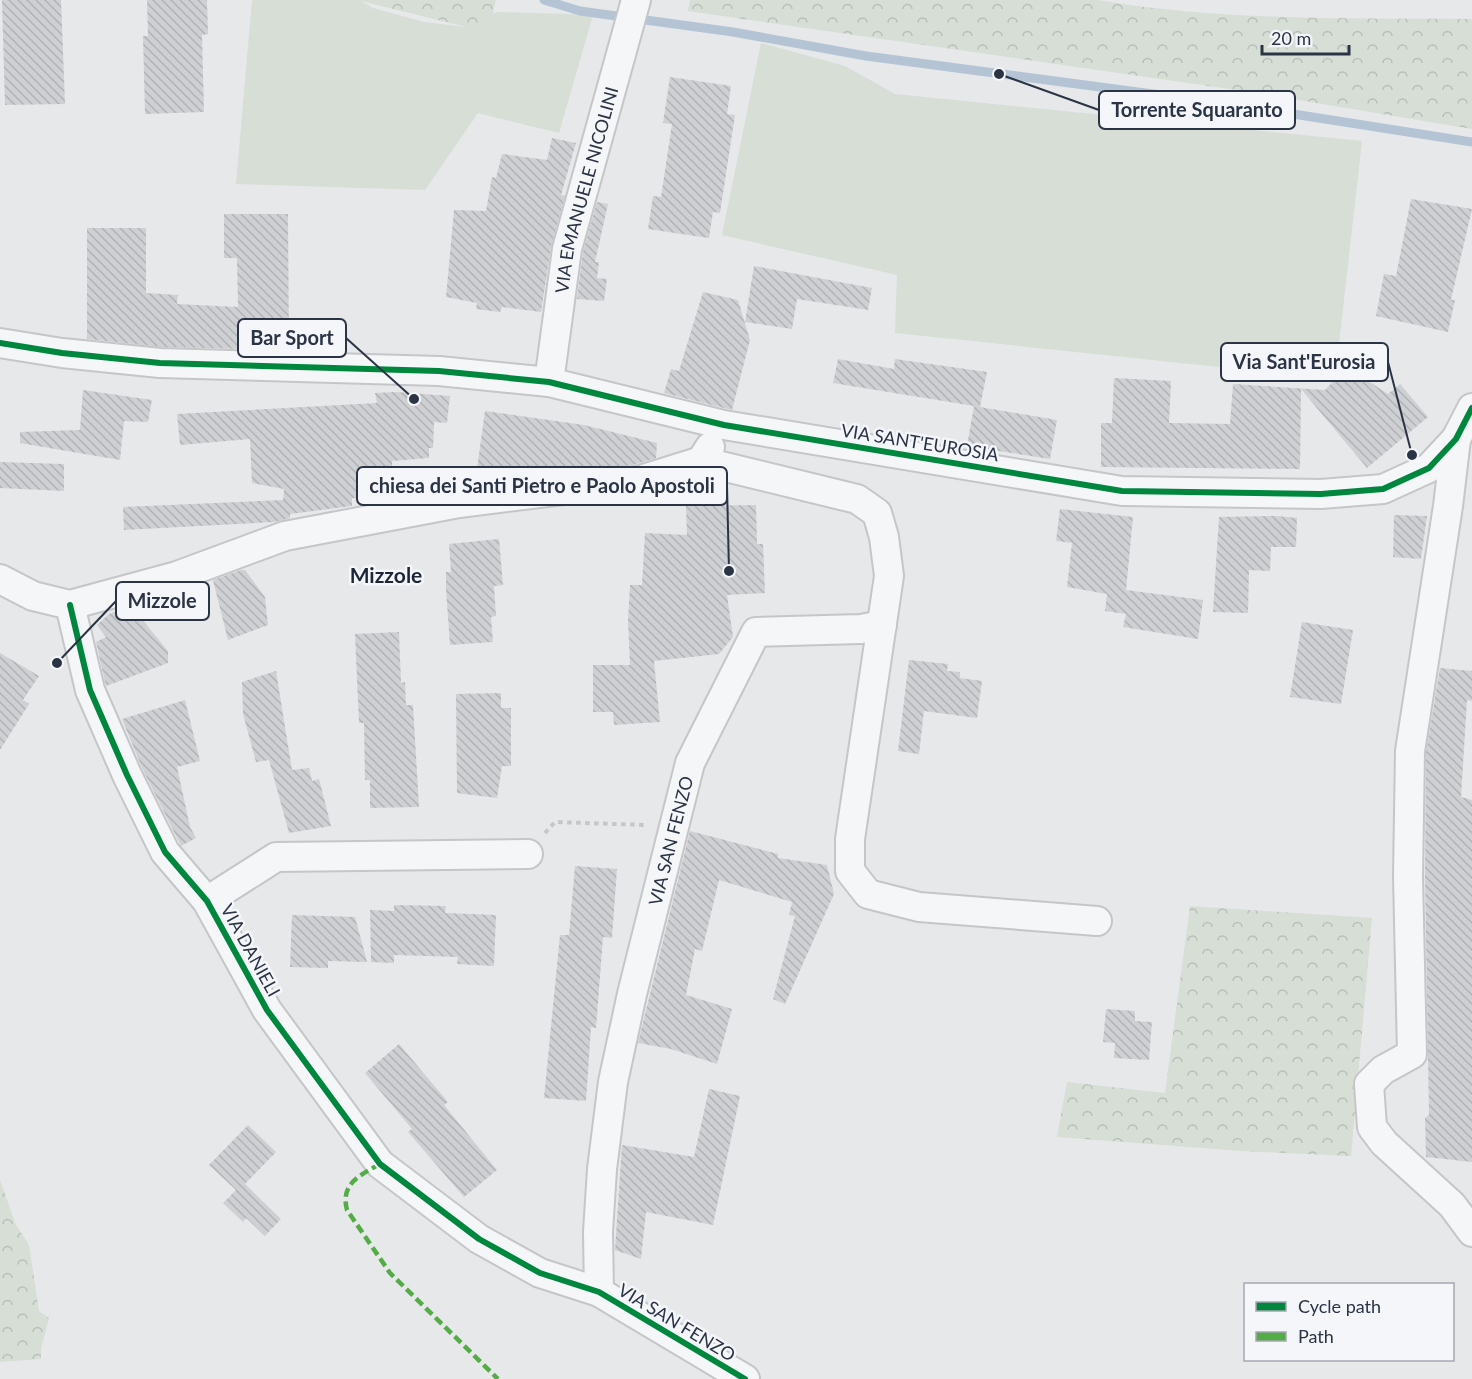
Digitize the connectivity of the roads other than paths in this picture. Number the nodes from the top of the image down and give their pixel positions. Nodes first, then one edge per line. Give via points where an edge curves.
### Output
1 (636, 0) edge
2 (0, 343) edge
3 (549, 382) junction
4 (1472, 408) edge
5 (724, 425) junction
6 (1456, 439) junction
7 (701, 461) junction
8 (0, 579) edge
9 (70, 605) junction
10 (882, 625) junction
11 (528, 854) dead end
12 (207, 902) junction
13 (1097, 921) dead end
14 (380, 1164) joint
15 (1472, 1232) edge
16 (599, 1292) junction
17 (745, 1379) edge

1 - 3 street, VIA EMANUELE NICOLINI via 567,249
2 - 3 street via 160,363 439,370
3 - 5 street
4 - 6 street, VIA SANT'EUROSIA
5 - 6 street, VIA SANT'EUROSIA via 1122,491 1194,493 1321,494 1383,489 1429,468
5 - 7 street
6 - 15 street via 1410,751 1412,1054 1383,1070 1369,1084 1372,1127 1384,1143 1452,1205
7 - 9 street via 637,481 459,503 285,536 177,576
7 - 10 street via 857,499 877,513 889,576
8 - 9 street via 33,596
9 - 12 street, VIA DANIELI via 90,690 127,775 165,852
10 - 13 street via 850,839 850,871 868,894 919,907
10 - 16 street, VIA SAN FENZO via 756,632 690,763 613,1082 598,1232
11 - 12 street, VIA DANIELI via 276,857
12 - 14 street, VIA DANIELI via 267,1010
14 - 16 street, VIA SAN FENZO via 479,1239 540,1273
16 - 17 street, VIA SAN FENZO

